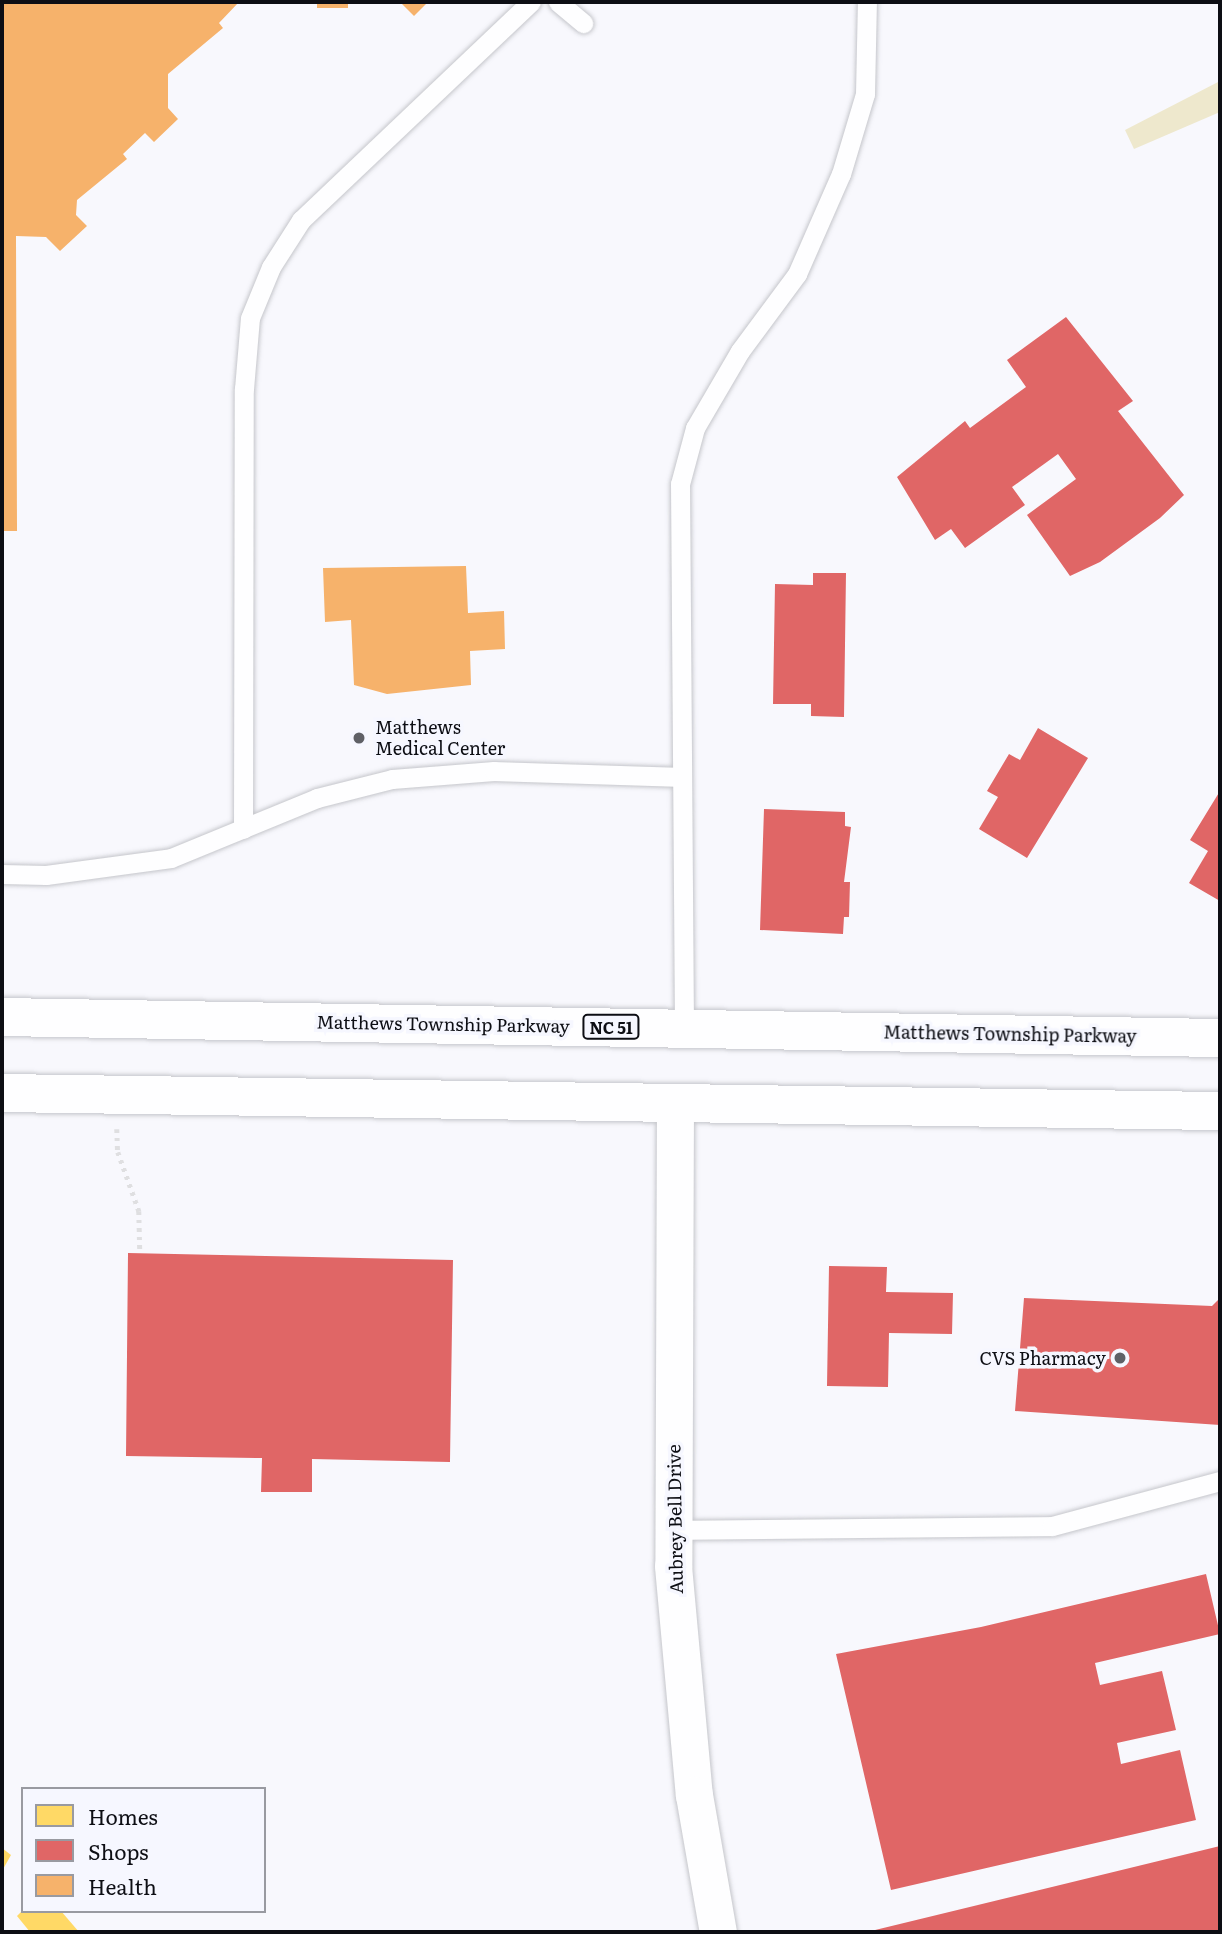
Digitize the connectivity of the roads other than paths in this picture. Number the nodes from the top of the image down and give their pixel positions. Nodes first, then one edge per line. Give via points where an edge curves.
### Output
1 (531, 2) edge
2 (558, 2) edge
3 (867, 2) edge
4 (583, 23) dead end
5 (682, 777) junction
6 (243, 829) junction
7 (2, 874) edge
8 (2, 1017) edge
9 (684, 1028) junction
10 (1220, 1038) edge
11 (2, 1093) edge
12 (675, 1103) junction
13 (1220, 1111) edge
14 (1220, 1481) edge
15 (673, 1530) junction
16 (718, 1932) edge

1 - 6 lane via 301,220 271,267 250,318 244,389
2 - 4 lane
3 - 5 lane via 865,94 841,174 797,274 740,351 695,428 680,484
5 - 6 lane via 494,771 392,779 317,798
5 - 9 lane
6 - 7 lane via 172,858 46,875
8 - 9 main road, Matthews Township Parkway / NC 51
9 - 10 main road, Matthews Township Parkway / NC 51
11 - 12 main road
12 - 13 main road
12 - 15 street, Aubrey Bell Drive
14 - 15 lane via 1052,1526
15 - 16 street, Aubrey Bell Drive via 694,1795

